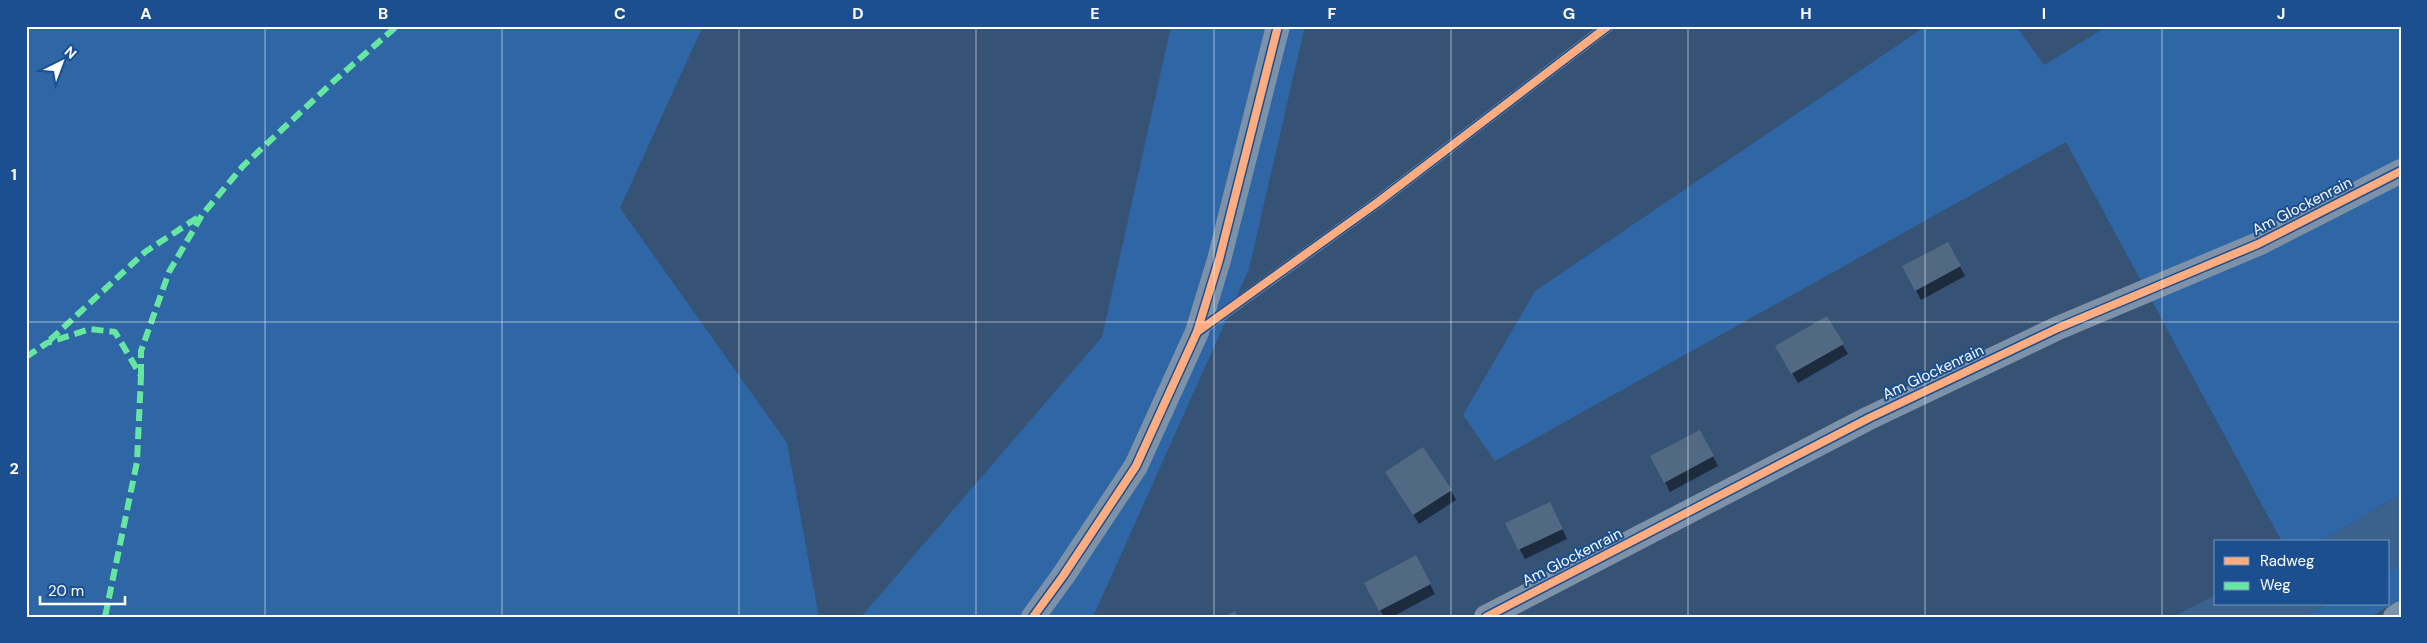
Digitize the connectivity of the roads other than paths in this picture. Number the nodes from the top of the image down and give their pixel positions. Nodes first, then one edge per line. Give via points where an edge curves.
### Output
1 (1278, 26) edge
2 (1608, 26) edge
3 (2401, 171) edge
4 (1197, 332) junction
5 (2401, 613) edge
6 (1033, 617) edge
7 (1486, 617) edge
8 (2395, 617) edge

1 - 4 street via 1219,260
2 - 4 lane via 1378,202
3 - 7 street, Am Glockenrain via 2258,244 2058,328 1869,418
4 - 6 street via 1136,466
5 - 8 street

